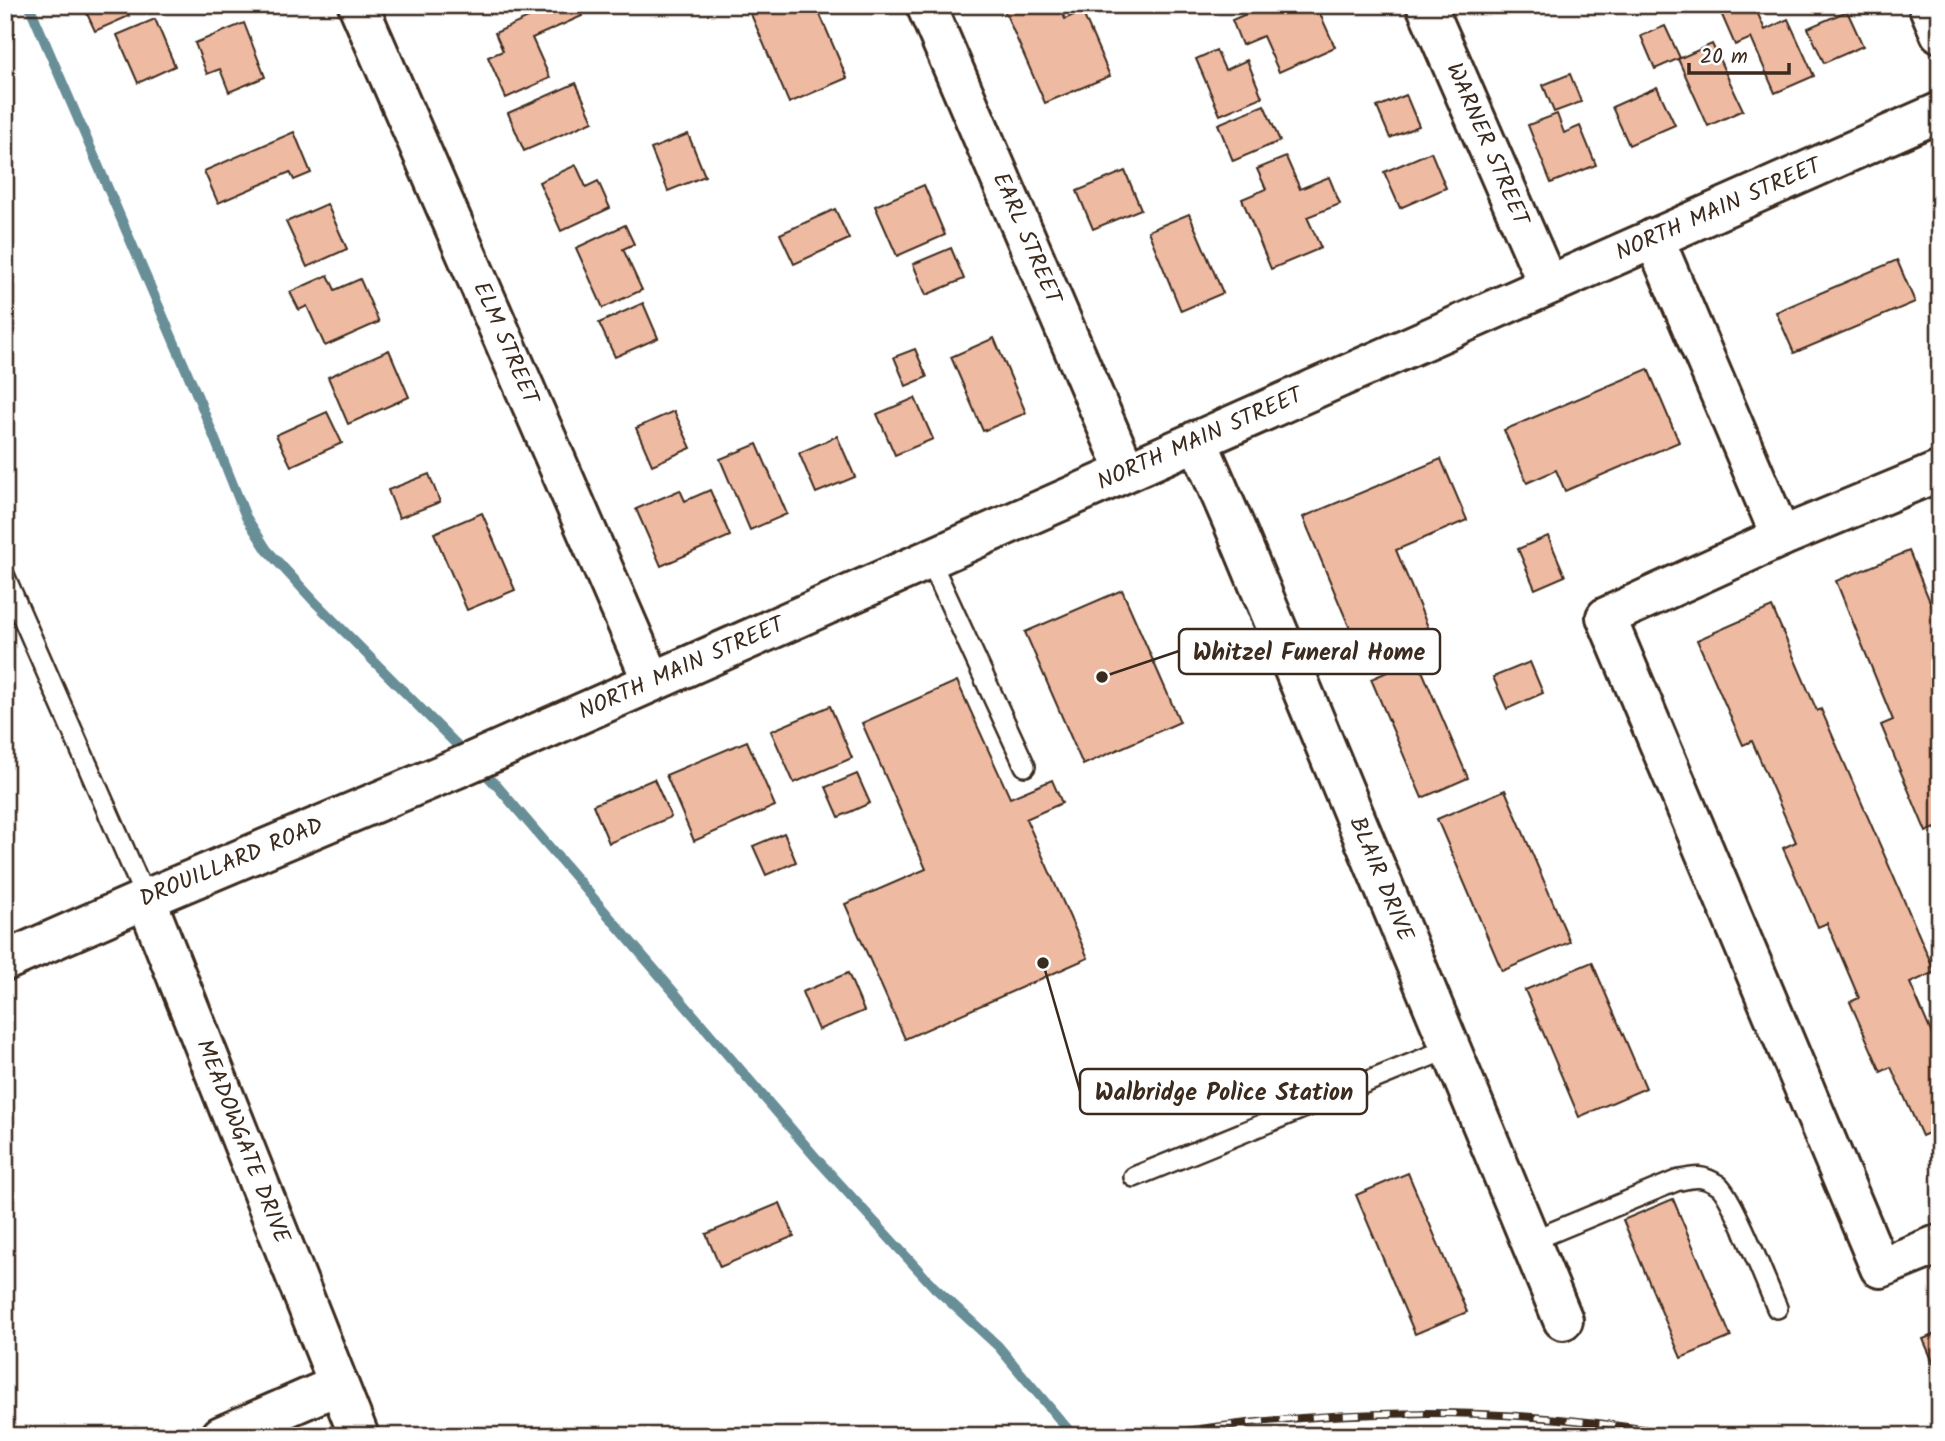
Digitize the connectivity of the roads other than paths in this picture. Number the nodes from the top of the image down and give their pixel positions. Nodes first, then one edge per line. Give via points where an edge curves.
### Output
1 (358, 5) edge
2 (926, 5) edge
3 (1426, 5) edge
4 (1928, 5) edge
5 (1940, 33) edge
6 (1940, 112) edge
7 (1654, 238) junction
8 (1548, 285) junction
9 (1197, 440) junction
10 (1126, 471) junction
11 (1940, 471) edge
12 (1781, 537) junction
13 (929, 558) junction
14 (5, 577) edge
15 (652, 681) junction
16 (1025, 766) dead end
17 (460, 767) joint
18 (146, 899) junction
19 (5, 961) edge
20 (1450, 1048) junction
21 (1134, 1177) dead end
22 (1531, 1241) junction
23 (1940, 1244) edge
24 (1777, 1308) dead end
25 (1563, 1320) dead end
26 (338, 1385) junction
27 (222, 1436) edge
28 (359, 1436) edge

1 - 15 street, ELM STREET
2 - 10 street, EARL STREET
3 - 8 street, WARNER STREET
4 - 5 street
6 - 7 street, NORTH MAIN STREET
7 - 8 street, NORTH MAIN STREET
7 - 12 street
8 - 9 street, NORTH MAIN STREET
9 - 10 street, NORTH MAIN STREET
9 - 20 street, BLAIR DRIVE
10 - 13 street, NORTH MAIN STREET
11 - 12 street
12 - 23 street via 1606,617 1880,1268
13 - 15 street, NORTH MAIN STREET
13 - 16 lane
14 - 18 lane
15 - 17 street, NORTH MAIN STREET
17 - 18 street, DROUILLARD ROAD
18 - 19 street, DROUILLARD ROAD
18 - 26 street, MEADOWGATE DRIVE
20 - 21 lane
20 - 22 street, BLAIR DRIVE
22 - 24 lane via 1698,1176 1720,1186
22 - 25 street, BLAIR DRIVE
26 - 27 street
26 - 28 street, MEADOWGATE DRIVE

